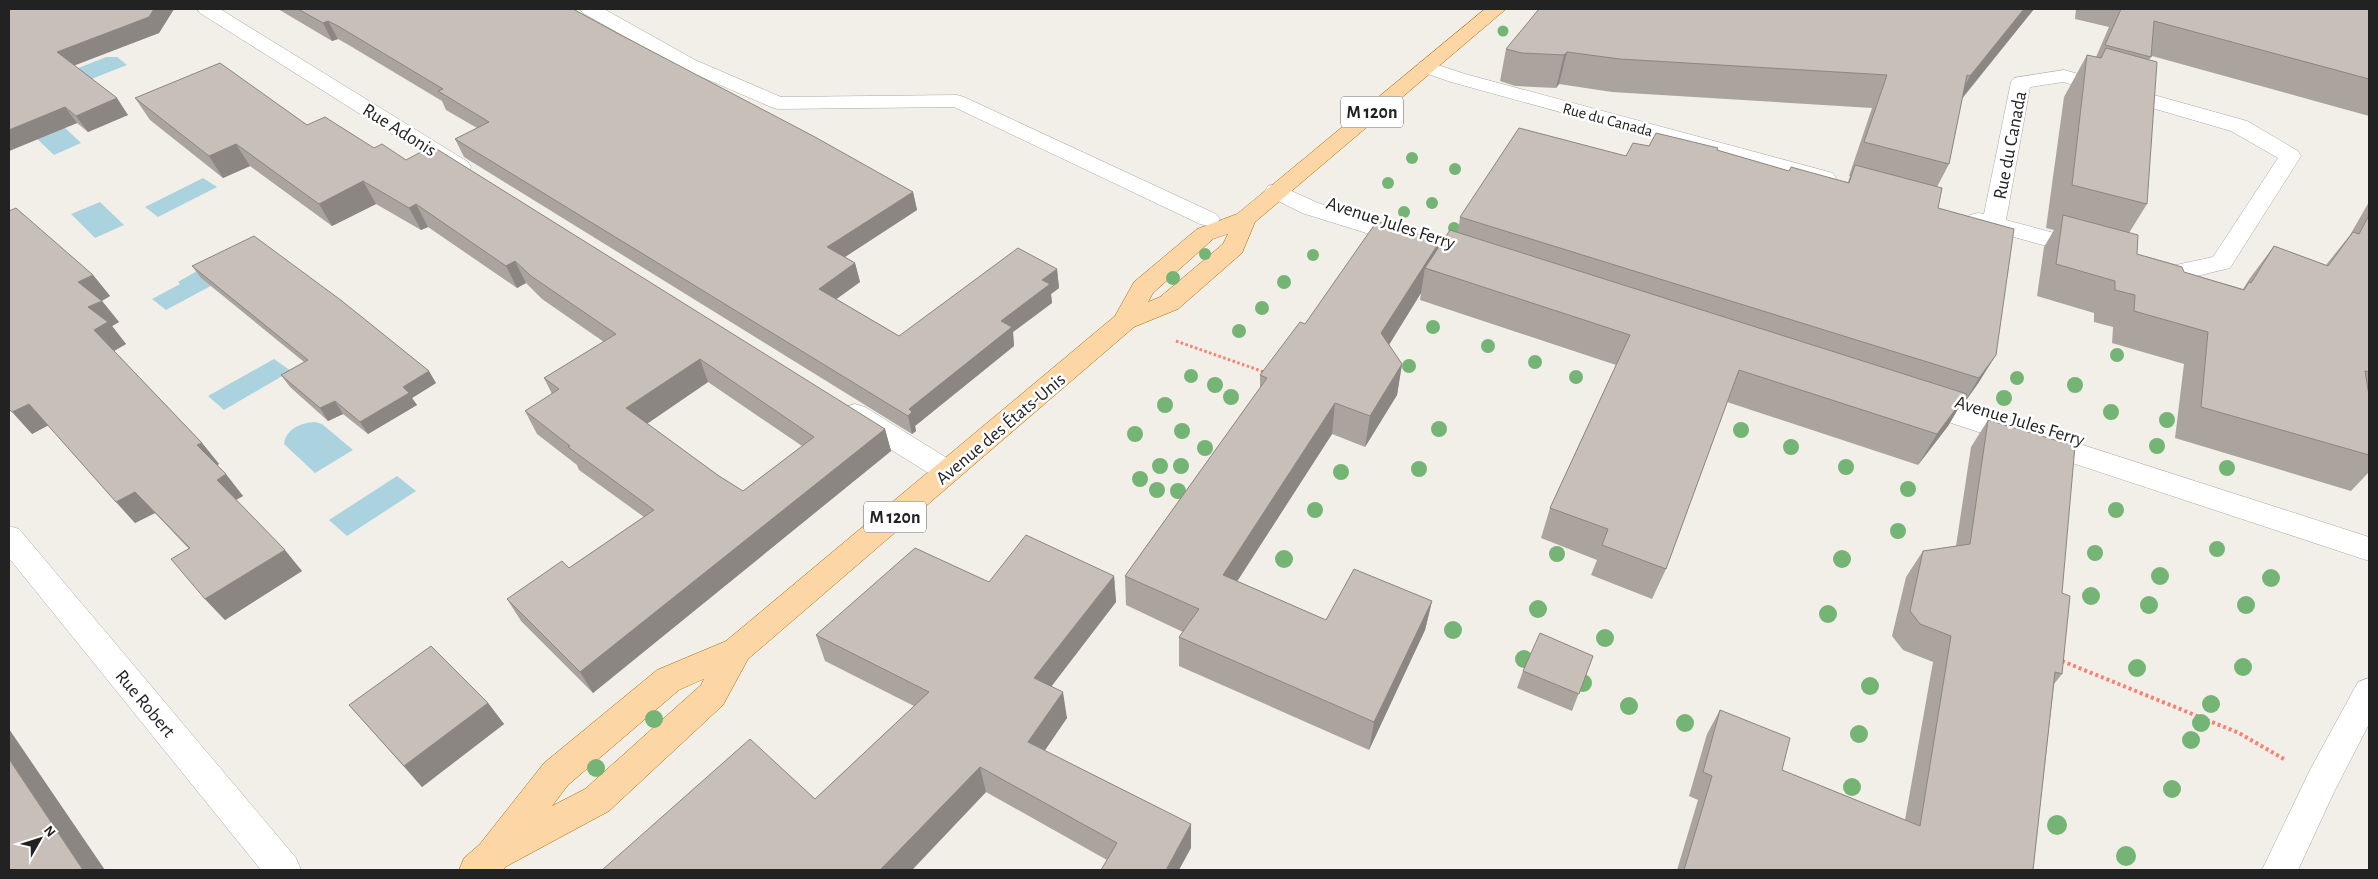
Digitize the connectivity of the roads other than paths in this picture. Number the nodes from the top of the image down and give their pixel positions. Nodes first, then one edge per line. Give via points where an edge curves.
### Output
1 (207, 9) edge
2 (590, 9) edge
3 (1496, 9) edge
4 (1426, 67) junction
5 (478, 178) edge
6 (1841, 183) edge
7 (1276, 191) junction
8 (1956, 214) edge
9 (1208, 219) dead end
10 (1994, 224) junction
11 (1431, 246) edge
12 (2100, 253) edge
13 (2128, 260) edge
14 (1891, 394) edge
15 (834, 401) edge
16 (948, 472) junction
17 (9, 537) edge
18 (2369, 549) edge
19 (737, 650) junction
20 (2369, 692) edge
21 (485, 863) edge
22 (283, 870) edge
23 (2280, 870) edge

1 - 5 street, Rue Adonis
2 - 9 street via 688,64 778,104 957,100
3 - 4 main road, Avenue des États-Unis / M 120n
4 - 6 street, Rue du Canada
4 - 7 main road, Avenue des États-Unis / M 120n
7 - 11 street, Avenue Jules Ferry via 1310,208
7 - 16 main road, Avenue des États-Unis / M 120n via 1244,218 1234,248 1169,304 1125,321
8 - 10 street, Rue du Canada
10 - 12 street, Rue du Canada
10 - 13 street, Rue du Canada via 2021,82 2064,76 2239,126 2290,156 2221,263 2176,273
14 - 18 street, Avenue Jules Ferry
15 - 16 street
16 - 19 main road, Avenue des États-Unis / M 120n
17 - 22 street, Rue Robert
19 - 21 main road, Avenue des États-Unis / M 120n via 668,680 556,774
19 - 21 main road, Avenue des États-Unis / M 120n via 712,696 596,800
20 - 23 street

